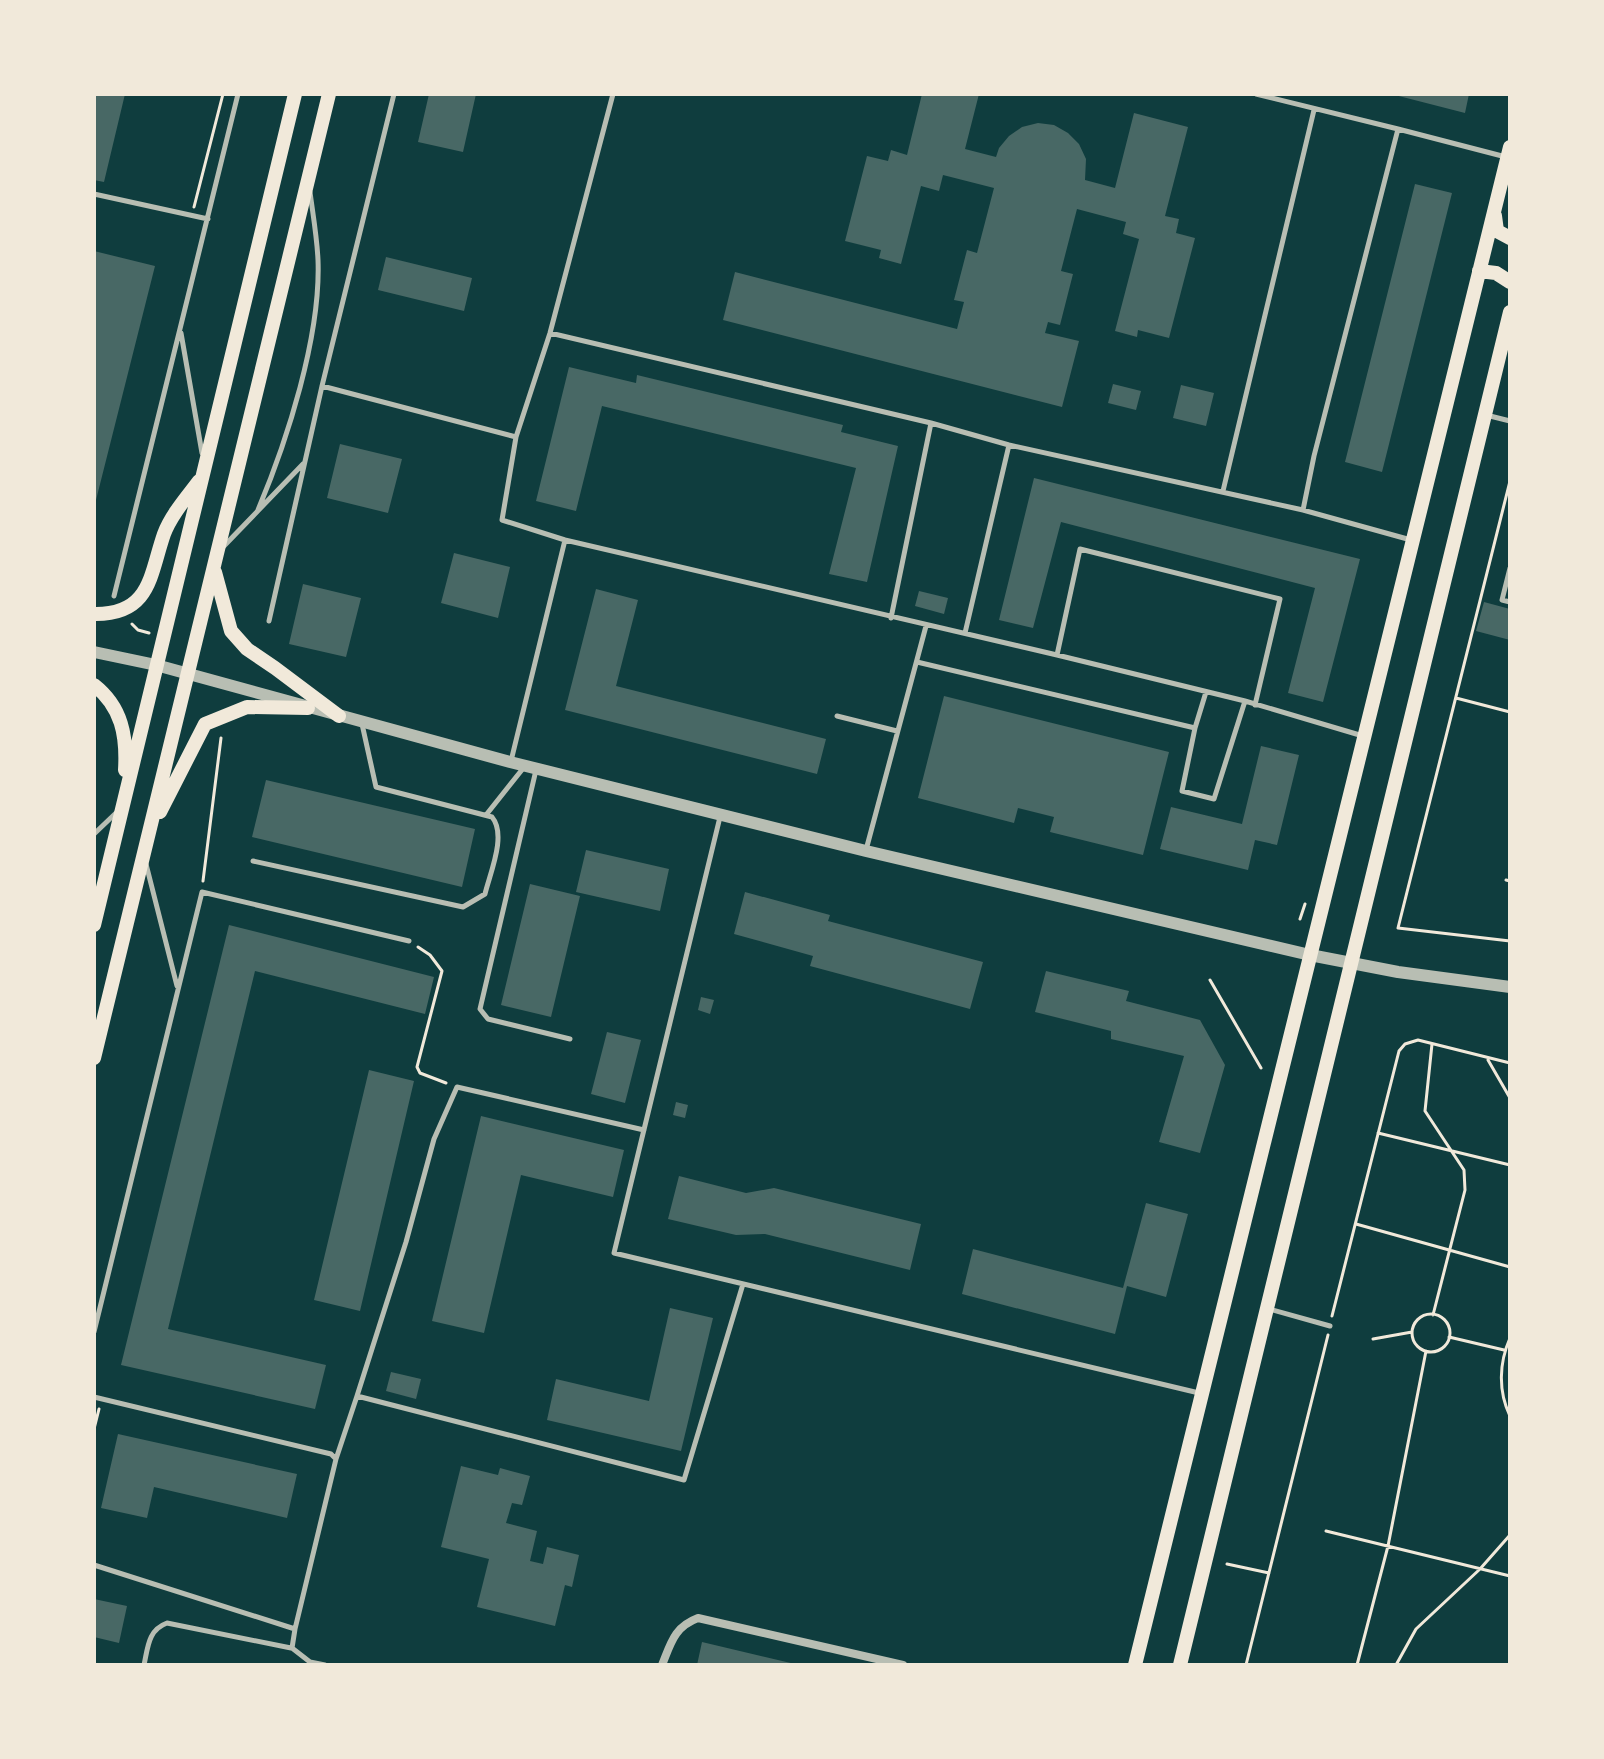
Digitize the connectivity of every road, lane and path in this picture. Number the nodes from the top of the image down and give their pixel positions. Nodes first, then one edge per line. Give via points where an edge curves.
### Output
1 (223, 94) edge
2 (238, 94) edge
3 (295, 94) edge
4 (329, 94) edge
5 (394, 94) edge
6 (613, 94) edge
7 (1256, 94) edge
8 (1314, 110) junction
9 (1398, 129) junction
10 (1509, 152) edge
11 (309, 177) junction
12 (94, 194) edge
13 (1494, 211) junction
14 (192, 216) junction
15 (208, 219) junction
16 (1510, 238) edge
17 (1479, 271) junction
18 (1510, 282) edge
19 (1510, 312) edge
20 (181, 328) junction
21 (550, 333) junction
22 (322, 386) junction
23 (1485, 414) junction
24 (1510, 421) edge
25 (931, 423) junction
26 (516, 437) junction
27 (1009, 445) junction
28 (304, 463) junction
29 (204, 471) junction
30 (1510, 481) edge
31 (1223, 491) junction
32 (258, 510) junction
33 (1303, 510) junction
34 (565, 540) junction
35 (1412, 541) junction
36 (216, 559) junction
37 (1510, 568) edge
38 (114, 596) dead end
39 (1510, 602) edge
40 (94, 614) edge
41 (891, 618) junction
42 (129, 621) dead end
43 (269, 621) dead end
44 (926, 626) junction
45 (965, 633) junction
46 (153, 634) dead end
47 (94, 652) edge
48 (1057, 655) junction
49 (917, 662) junction
50 (156, 665) junction
51 (188, 674) junction
52 (94, 685) edge
53 (1206, 692) junction
54 (1456, 698) junction
55 (1245, 701) junction
56 (1255, 705) junction
57 (308, 708) junction
58 (1510, 712) edge
59 (339, 716) junction
60 (837, 716) dead end
61 (362, 724) junction
62 (1195, 728) junction
63 (897, 731) junction
64 (1364, 736) junction
65 (221, 738) dead end
66 (510, 762) junction
67 (531, 767) junction
68 (123, 808) junction
69 (486, 815) junction
70 (720, 816) junction
71 (150, 830) junction
72 (94, 834) edge
73 (866, 851) junction
74 (144, 854) junction
75 (253, 861) dead end
76 (202, 892) junction
77 (94, 925) edge
78 (409, 941) joint
79 (1510, 941) edge
80 (1310, 955) junction
81 (1352, 962) junction
82 (1210, 980) dead end
83 (177, 987) junction
84 (1510, 987) edge
85 (570, 1039) dead end
86 (1432, 1044) junction
87 (1486, 1057) junction
88 (94, 1058) edge
89 (1510, 1063) edge
90 (1261, 1068) dead end
91 (457, 1087) junction
92 (1510, 1098) edge
93 (644, 1130) junction
94 (1378, 1133) junction
95 (1451, 1151) junction
96 (1510, 1165) edge
97 (1355, 1224) junction
98 (1449, 1251) junction
99 (1510, 1267) edge
100 (743, 1284) junction
101 (1268, 1309) junction
102 (1433, 1315) junction
103 (1330, 1326) junction
104 (94, 1332) edge
105 (1412, 1332) junction
106 (1449, 1337) junction
107 (1510, 1338) edge
108 (1373, 1339) dead end
109 (1505, 1350) junction
110 (1426, 1351) junction
111 (1202, 1394) junction
112 (357, 1396) junction
113 (94, 1397) edge
114 (102, 1399) junction
115 (1510, 1416) edge
116 (94, 1429) edge
117 (336, 1459) junction
118 (1326, 1531) dead end
119 (1510, 1535) edge
120 (1388, 1546) junction
121 (1227, 1564) dead end
122 (94, 1565) edge
123 (1480, 1569) junction
124 (1269, 1573) junction
125 (1510, 1576) edge
126 (295, 1629) junction
127 (292, 1648) junction
128 (144, 1665) edge
129 (325, 1665) edge
130 (662, 1665) edge
131 (903, 1665) edge
132 (1135, 1665) edge
133 (1180, 1665) edge
134 (1246, 1665) edge
135 (1357, 1665) edge
136 (1396, 1665) edge

1 - 14 path
2 - 15 lane
3 - 29 main road
4 - 11 main road
5 - 22 lane
6 - 21 lane
7 - 8 lane
8 - 9 lane
8 - 31 lane
9 - 10 lane
9 - 33 lane
10 - 13 main road
11 - 32 lane via 318,260 316,302 292,412
11 - 36 main road
12 - 14 lane
13 - 16 main road via 1497,231
13 - 17 main road
14 - 15 lane
15 - 20 lane
17 - 18 main road
17 - 35 main road
19 - 23 main road
20 - 29 lane
20 - 38 lane
21 - 25 lane
21 - 26 lane
22 - 26 lane
22 - 28 lane
23 - 24 lane
23 - 81 main road
25 - 27 lane
25 - 41 lane
26 - 34 lane via 502,520
27 - 31 lane
27 - 45 lane
28 - 32 lane
28 - 43 lane
29 - 40 main road via 165,531 150,583 131,606
29 - 50 main road
30 - 54 path
31 - 33 lane
32 - 36 lane
33 - 35 lane
34 - 41 lane
34 - 66 lane
35 - 64 main road
36 - 51 main road
36 - 59 main road via 231,631 247,649
37 - 39 lane via 1502,600
41 - 44 lane
42 - 46 path
44 - 45 lane
44 - 49 lane
45 - 48 lane
47 - 50 street
48 - 53 lane
48 - 56 lane via 1080,549 1265,595 1280,599
49 - 62 lane
49 - 63 lane
50 - 51 street
50 - 68 main road
51 - 57 street
51 - 71 main road
52 - 68 main road via 117,708 126,742
53 - 55 lane
53 - 62 lane
54 - 58 path
54 - 79 path via 1398,928
55 - 56 lane
55 - 62 lane via 1214,799 1182,791
56 - 64 lane
57 - 59 street
57 - 71 main road via 247,707 205,724
59 - 61 street
60 - 63 lane
61 - 66 street
61 - 69 lane via 376,787
63 - 73 lane
64 - 80 main road
65 - 76 path
66 - 67 street
67 - 69 lane
67 - 70 street
67 - 85 lane via 480,1009 488,1019
68 - 72 lane
68 - 77 main road
69 - 75 lane via 498,824 498,836 485,894 463,907
70 - 73 street
70 - 93 lane
71 - 74 main road
73 - 80 street
74 - 83 lane
74 - 88 main road
76 - 78 lane
76 - 83 lane
78 - 91 path via 442,971 417,1067 420,1073
80 - 81 street
80 - 111 main road
81 - 84 street
81 - 101 main road
82 - 90 path
83 - 104 lane
86 - 87 path
86 - 94 path via 1418,1040 1399,1051
86 - 95 path via 1425,1111
87 - 89 path
87 - 92 path
91 - 93 lane
91 - 112 lane via 434,1139
93 - 100 lane via 614,1253
94 - 95 path
94 - 97 path
95 - 96 path
95 - 98 path via 1464,1170 1465,1190
97 - 98 path
97 - 103 path
98 - 99 path
98 - 102 path
100 - 111 lane
100 - 112 lane via 684,1480
101 - 103 lane
101 - 133 main road
102 - 105 path via 1421,1317
102 - 106 path via 1444,1320
103 - 124 path
105 - 108 path
105 - 110 path
106 - 109 path
106 - 110 path via 1443,1348
107 - 109 path
109 - 115 path via 1502,1393
110 - 120 path
111 - 132 main road
112 - 117 lane
113 - 114 lane
114 - 116 path
114 - 117 lane
117 - 126 lane
118 - 120 path
119 - 123 path
120 - 123 path
120 - 135 path
121 - 124 path
122 - 126 lane
123 - 125 path
123 - 136 path via 1416,1629
124 - 134 path
126 - 127 lane
127 - 128 lane via 167,1623 152,1632
127 - 129 lane via 310,1662
130 - 131 street via 684,1623 698,1618

